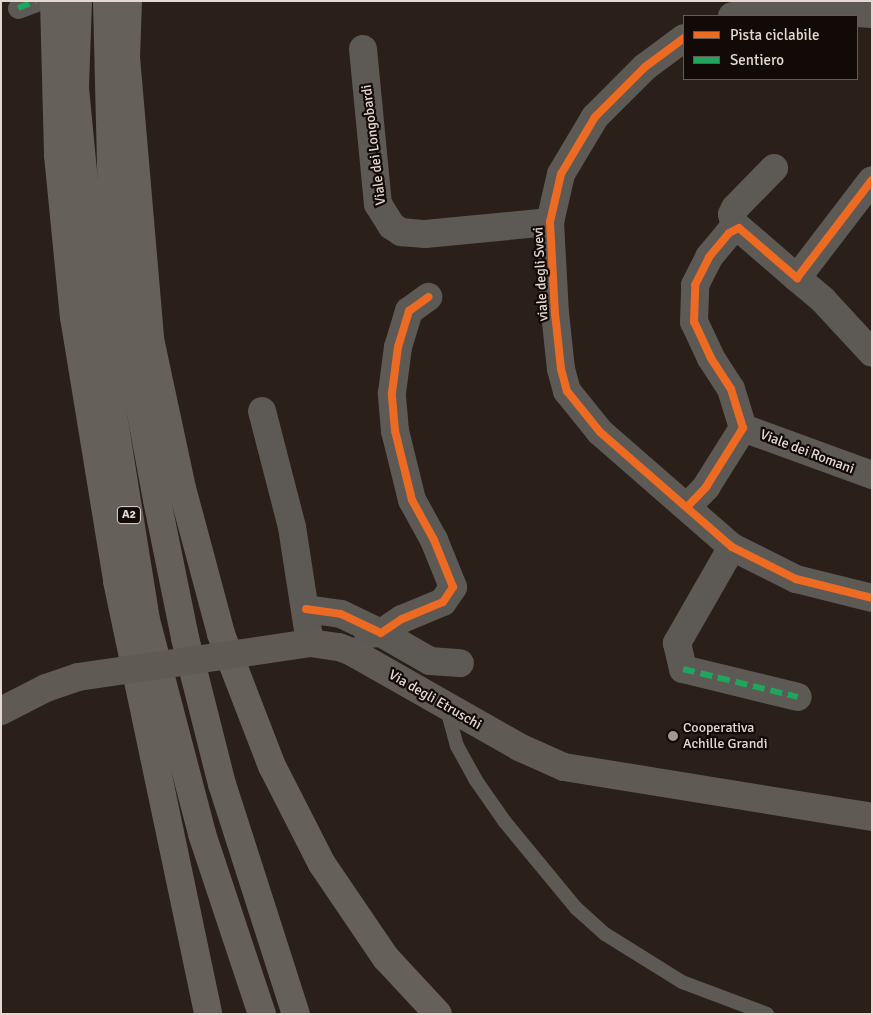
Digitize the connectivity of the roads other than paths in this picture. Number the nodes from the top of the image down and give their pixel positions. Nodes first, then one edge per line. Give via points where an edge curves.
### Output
1 (54, 1) edge
2 (78, 1) edge
3 (107, 1) edge
4 (128, 1) edge
5 (872, 14) edge
6 (739, 15) edge
7 (683, 39) edge
8 (364, 49) dead end
9 (774, 168) dead end
10 (872, 180) edge
11 (550, 222) junction
12 (735, 228) junction
13 (797, 278) junction
14 (428, 297) dead end
15 (872, 353) edge
16 (262, 411) dead end
17 (743, 428) junction
18 (872, 475) edge
19 (687, 507) junction
20 (732, 547) junction
21 (872, 598) edge
22 (306, 609) junction
23 (382, 632) junction
24 (310, 643) junction
25 (348, 650) junction
26 (460, 662) dead end
27 (798, 697) dead end
28 (446, 706) junction
29 (1, 711) edge
30 (872, 817) edge
31 (208, 1014) edge
32 (262, 1014) edge
33 (296, 1014) edge
34 (438, 1014) edge
35 (767, 1014) edge

1 - 31 highway via 58,155 74,317 117,581
2 - 32 highway, A2 via 75,88 96,308 146,620 202,834
3 - 33 highway via 112,200 127,338 150,462 185,638 222,784
4 - 34 highway via 126,57 150,339 182,488 221,634 272,766 322,864 386,958
5 - 6 street via 786,8
7 - 11 street, viale degli Svevi via 645,67 595,117 561,174
8 - 11 street, Viale dei Longobardi via 378,204 392,226 401,232 425,234
9 - 12 street via 735,208 732,214
10 - 13 street
11 - 19 street, viale degli Svevi via 554,314 567,391 600,432
12 - 13 street via 749,234
12 - 17 street, Viale dei Romani via 709,257 700,273 692,309 698,333 732,388
13 - 15 street via 823,300
14 - 23 street via 409,311 398,347 392,393 395,431 412,500 434,540 453,587 443,602 402,619
16 - 22 street via 292,527
17 - 18 street, Viale dei Romani
17 - 19 street, Viale dei Romani via 706,487
19 - 20 street, viale degli Svevi
20 - 21 street, viale degli Svevi via 796,579
20 - 27 street via 677,643 683,669
22 - 23 street via 341,614
22 - 24 street
23 - 25 street via 369,633
23 - 26 street via 430,661
24 - 25 main road, Via degli Etruschi
24 - 29 main road, Via degli Etruschi, bridge via 78,677 46,688
25 - 28 main road, Via degli Etruschi
28 - 30 main road, Via degli Etruschi via 544,760 584,772
28 - 35 lane via 457,746 475,780 576,908 620,945 682,982

